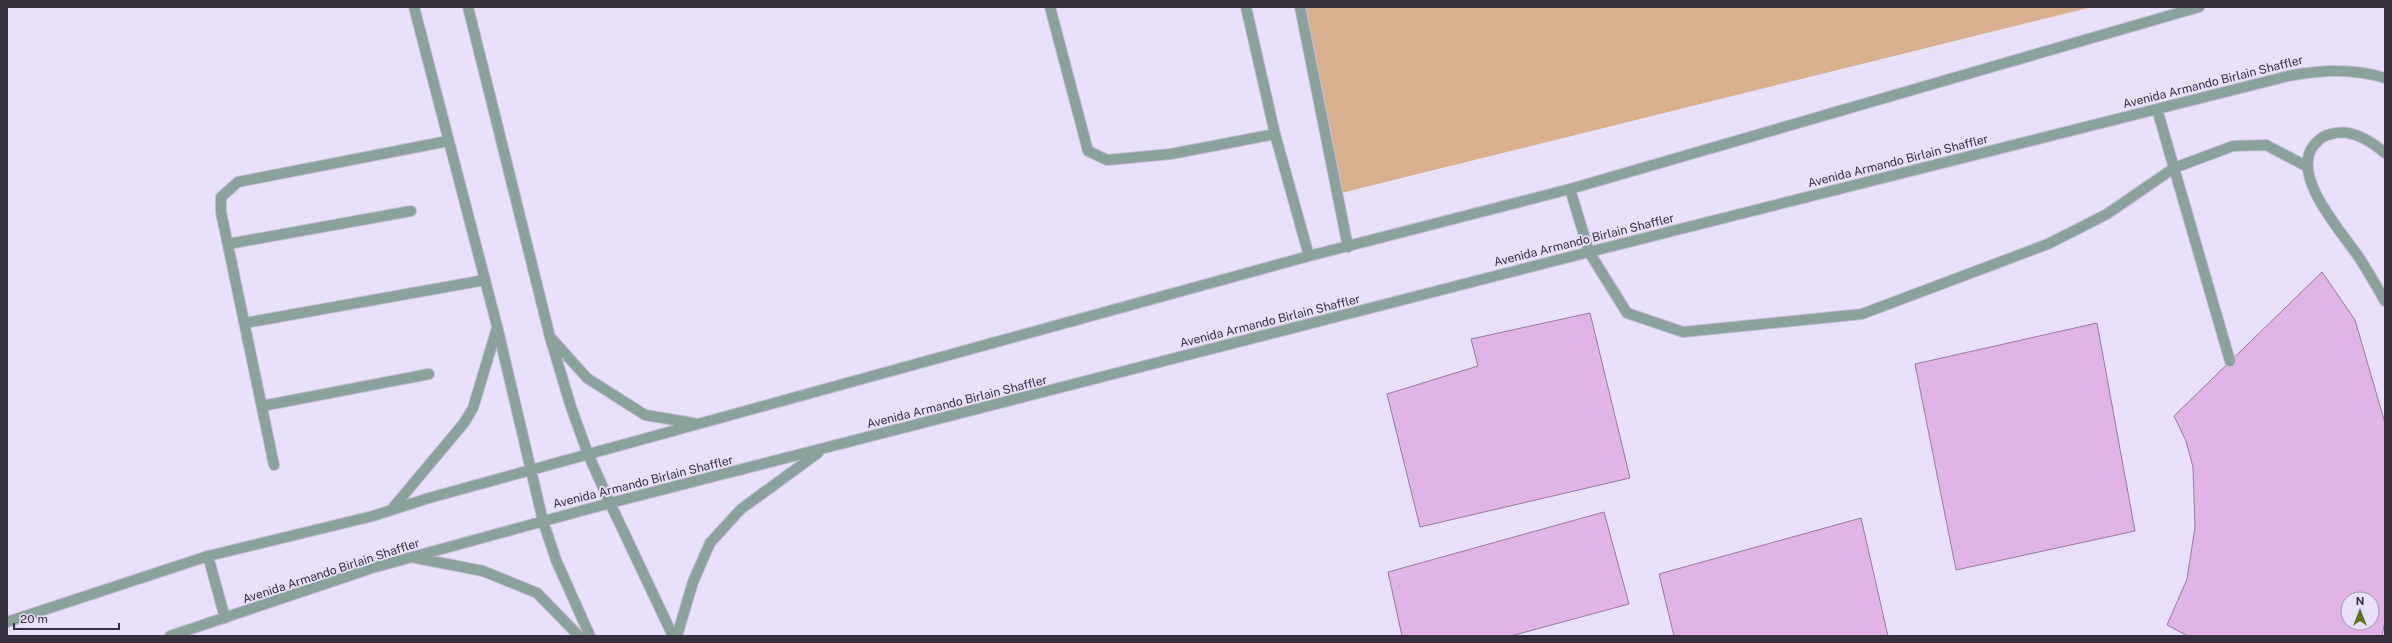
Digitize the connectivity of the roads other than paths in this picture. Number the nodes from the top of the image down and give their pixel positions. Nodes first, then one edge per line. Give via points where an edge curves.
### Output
1 (414, 7) edge
2 (468, 7) edge
3 (1050, 7) edge
4 (1246, 7) edge
5 (1300, 7) edge
6 (2200, 7) edge
7 (2385, 78) edge
8 (2157, 109) junction
9 (1275, 134) junction
10 (448, 141) junction
11 (2385, 153) edge
12 (2308, 167) junction
13 (2174, 168) junction
14 (1570, 189) junction
15 (411, 211) dead end
16 (228, 244) junction
17 (1348, 247) junction
18 (1589, 252) junction
19 (1309, 256) junction
20 (485, 280) junction
21 (2385, 301) edge
22 (245, 323) junction
23 (497, 326) junction
24 (550, 337) junction
25 (2230, 361) dead end
26 (429, 374) dead end
27 (262, 406) junction
28 (697, 424) junction
29 (821, 450) junction
30 (588, 454) junction
31 (274, 465) dead end
32 (530, 470) junction
33 (610, 503) junction
34 (392, 509) junction
35 (543, 521) junction
36 (208, 556) junction
37 (414, 557) junction
38 (225, 618) junction
39 (7, 622) edge
40 (170, 636) edge
41 (579, 636) edge
42 (590, 636) edge
43 (673, 636) edge
44 (677, 636) edge

1 - 10 street
2 - 24 street
3 - 9 street via 1088,152 1108,160 1171,154
4 - 9 street
5 - 17 street
6 - 14 street
7 - 8 street, Avenida Armando Birlain Shaffler via 2345,70 2316,71
8 - 13 street
8 - 18 street, Avenida Armando Birlain Shaffler
9 - 19 street
10 - 16 street via 238,182 221,197
10 - 20 street
11 - 12 street via 2372,142 2341,131 2322,136 2311,150
12 - 13 street via 2266,144 2233,146
12 - 21 street via 2310,183
13 - 18 street via 2107,214 2048,244 1862,314 1684,332 1627,313
13 - 25 street
14 - 17 street
14 - 18 street
15 - 16 street
16 - 22 street
17 - 19 street
18 - 29 street, Avenida Armando Birlain Shaffler
19 - 28 street
20 - 22 street
20 - 23 street
22 - 27 street
23 - 32 street
23 - 34 street via 473,408 464,423
24 - 28 street via 587,378 645,415
24 - 30 street
26 - 27 street
27 - 31 street
28 - 30 street
29 - 33 street, Avenida Armando Birlain Shaffler
29 - 44 street via 741,509 710,543 692,582
30 - 32 street
30 - 33 street
32 - 34 street
32 - 35 street
33 - 35 street, Avenida Armando Birlain Shaffler
33 - 43 street
34 - 36 street via 373,516
35 - 37 street, Avenida Armando Birlain Shaffler
35 - 42 street via 556,560
36 - 38 street
36 - 39 street
37 - 38 street, Avenida Armando Birlain Shaffler via 372,568
37 - 41 street via 483,571 537,593
38 - 40 street, Avenida Armando Birlain Shaffler

